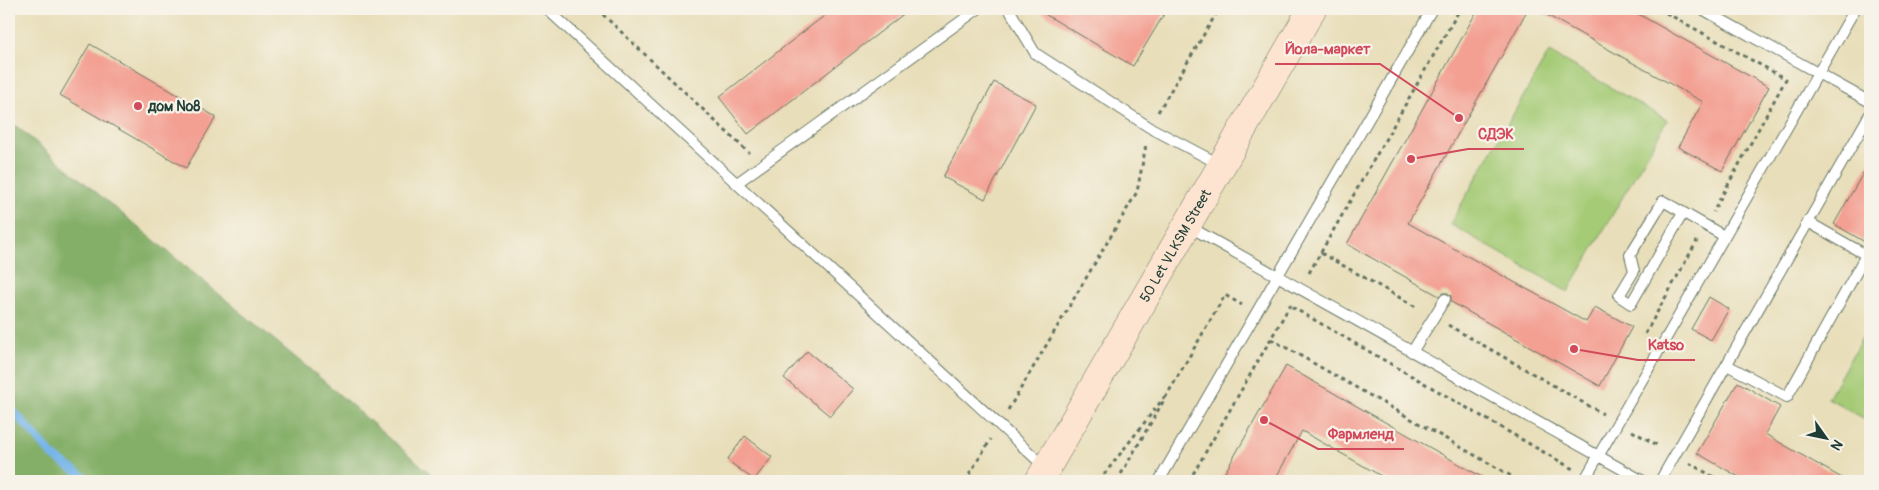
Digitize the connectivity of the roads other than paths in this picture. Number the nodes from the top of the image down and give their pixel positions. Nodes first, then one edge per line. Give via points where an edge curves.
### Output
1 (547, 9) edge
2 (978, 9) edge
3 (1008, 9) edge
4 (1312, 9) edge
5 (1432, 9) edge
6 (1702, 9) edge
7 (1855, 9) edge
8 (1818, 72) junction
9 (1870, 102) edge
10 (1870, 114) edge
11 (1222, 166) junction
12 (737, 183) junction
13 (1683, 213) junction
14 (1808, 222) junction
15 (1187, 226) junction
16 (1724, 236) junction
17 (1277, 277) junction
18 (1445, 299) dead end
19 (1412, 352) junction
20 (1727, 365) junction
21 (1599, 456) junction
22 (1043, 475) edge
23 (1586, 479) edge
24 (1159, 481) edge
25 (1643, 481) edge
26 (1660, 481) edge

1 - 12 lane
2 - 12 lane
3 - 11 lane via 1036,53 1149,127
4 - 11 main road, 50 Let VLKSM Street
5 - 17 lane
6 - 8 lane
7 - 8 lane
8 - 9 lane
8 - 16 lane
10 - 14 lane
11 - 15 main road, 50 Let VLKSM Street
12 - 22 lane via 999,425
13 - 13 lane via 1662,201 1630,255 1634,271 1618,296 1631,304
13 - 16 lane
14 - 20 lane
14 - 20 lane via 1866,255 1787,397
15 - 17 lane
15 - 22 main road, 50 Let VLKSM Street
16 - 21 lane
17 - 19 lane
17 - 24 lane
18 - 19 lane
19 - 21 lane
20 - 26 lane
21 - 23 lane
21 - 25 lane

